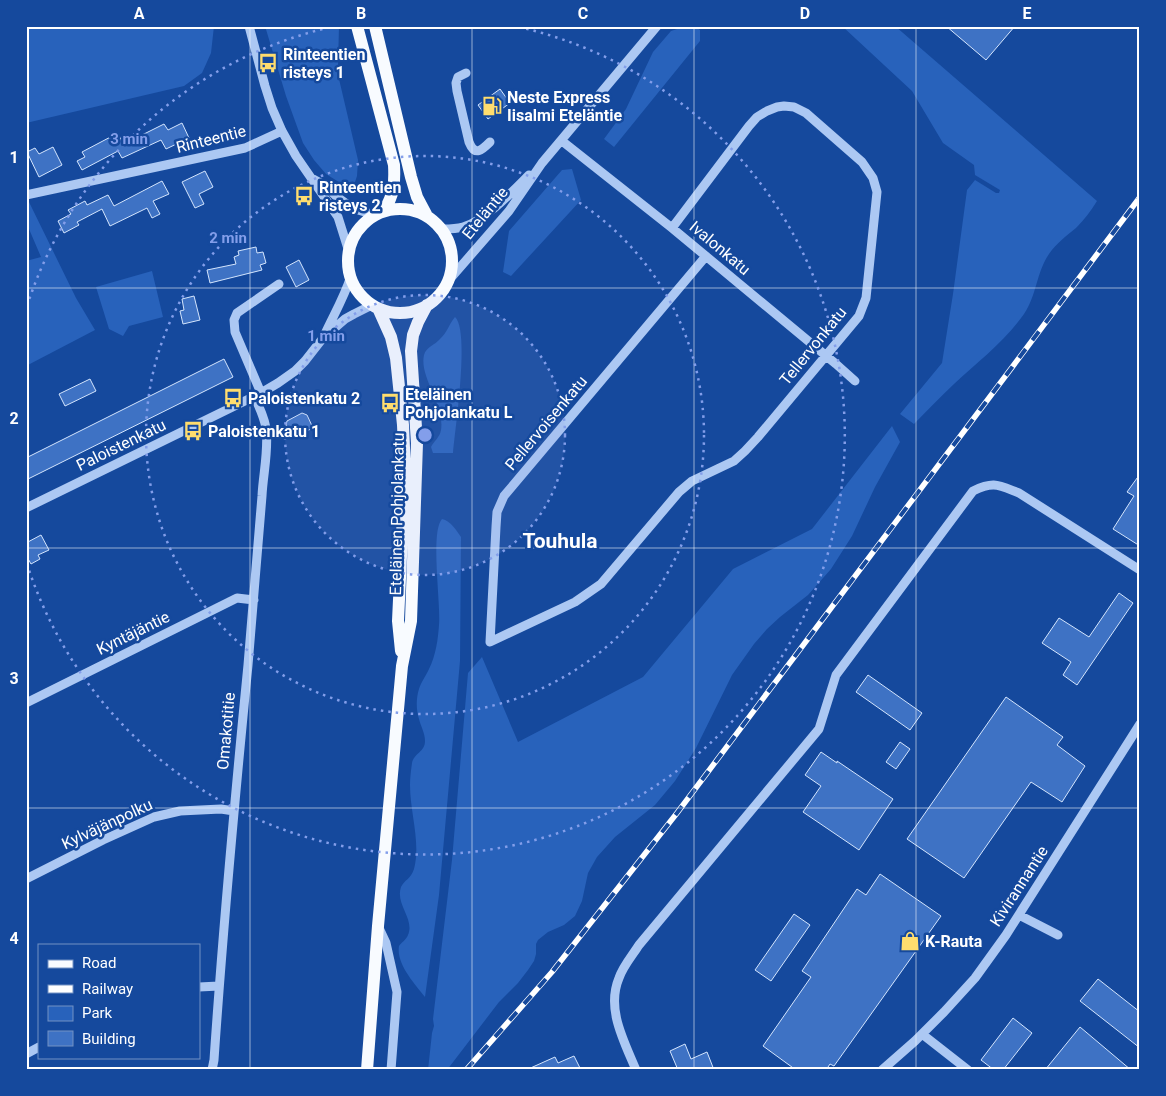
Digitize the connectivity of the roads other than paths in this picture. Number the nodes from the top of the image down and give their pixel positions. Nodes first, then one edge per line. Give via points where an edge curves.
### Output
1 (249, 26) edge
2 (357, 26) edge
3 (375, 26) edge
4 (657, 26) edge
5 (466, 73) dead end
6 (282, 131) junction
7 (562, 141) junction
8 (490, 142) dead end
9 (542, 163) junction
10 (312, 179) junction
11 (26, 195) edge
12 (379, 213) junction
13 (426, 214) junction
14 (672, 228) junction
15 (443, 229) junction
16 (348, 252) junction
17 (706, 256) junction
18 (351, 276) junction
19 (449, 280) junction
20 (279, 284) dead end
21 (427, 305) junction
22 (375, 307) junction
23 (323, 338) junction
24 (826, 355) junction
25 (856, 381) dead end
26 (258, 395) junction
27 (26, 508) edge
28 (1140, 570) edge
29 (254, 600) junction
30 (490, 642) joint
31 (402, 666) junction
32 (26, 703) edge
33 (1140, 724) edge
34 (234, 810) junction
35 (26, 879) edge
36 (1019, 915) junction
37 (378, 926) junction
38 (1058, 935) dead end
39 (219, 986) junction
40 (200, 987) edge
41 (922, 1034) junction
42 (38, 1048) edge
43 (26, 1054) edge
44 (212, 1070) edge
45 (367, 1070) edge
46 (391, 1070) edge
47 (636, 1070) edge
48 (882, 1070) edge
49 (968, 1070) edge

1 - 6 street via 265,86
2 - 12 main road via 394,165 394,189
3 - 13 main road via 411,177
4 - 7 street, Eteläntie
5 - 8 street via 458,77 456,87 469,142 477,151
6 - 10 street
6 - 11 street, Rinteentie via 245,148
7 - 9 street, Eteläntie
7 - 14 street, Ivalonkatu
9 - 15 street, Eteläntie via 480,218 466,227
9 - 19 street, Eteläntie via 509,211
10 - 12 street via 326,186 348,205
10 - 16 street via 338,217
12 - 13 main road via 406,209
12 - 16 main road via 356,232
13 - 15 main road
14 - 17 street, Ivalonkatu
14 - 24 street, Tellervonkatu via 758,117 784,106 806,113 862,162 873,178 877,192 866,298 859,316
15 - 19 main road via 452,252
16 - 18 main road
17 - 24 street, Ivalonkatu
17 - 30 street, Pellervoisenkatu via 504,496 497,512
18 - 22 main road via 356,289
18 - 23 street, Paloistenkatu
19 - 21 main road via 440,296
20 - 26 street, Omakotitie via 237,313 234,320 235,332
21 - 22 main road via 401,312
21 - 31 main road, Eteläinen Pohjolankatu via 413,335 411,351 417,443 411,621
22 - 23 street, Paloistenkatu via 354,314
22 - 31 main road, Eteläinen Pohjolankatu via 391,338 396,358 404,425 398,621
23 - 26 street, Paloistenkatu via 295,371
24 - 25 street, Ivalonkatu
24 - 30 street, Tellervonkatu via 745,451 679,492 601,584 576,602
26 - 27 street, Paloistenkatu
26 - 29 street, Omakotitie via 267,444
28 - 47 street via 1019,493 998,484 973,492 836,675 819,729 625,965 615,990 616,1021
29 - 32 street, Kyntäjäntie via 237,598
29 - 34 street, Omakotitie
31 - 37 main road, Eteläinen Pohjolankatu
33 - 36 street, Kivirannantie
34 - 35 street, Kylväjänpolku via 180,811 154,817
34 - 39 street, Omakotitie
36 - 38 street
36 - 41 street, Kivirannantie via 975,978
37 - 45 main road, Eteläinen Pohjolankatu
37 - 46 street, Eteläinen Pohjolankatu via 386,943 397,992
39 - 40 street
39 - 44 street, Omakotitie
41 - 48 street, Kivirannantie
41 - 49 street
42 - 43 street

